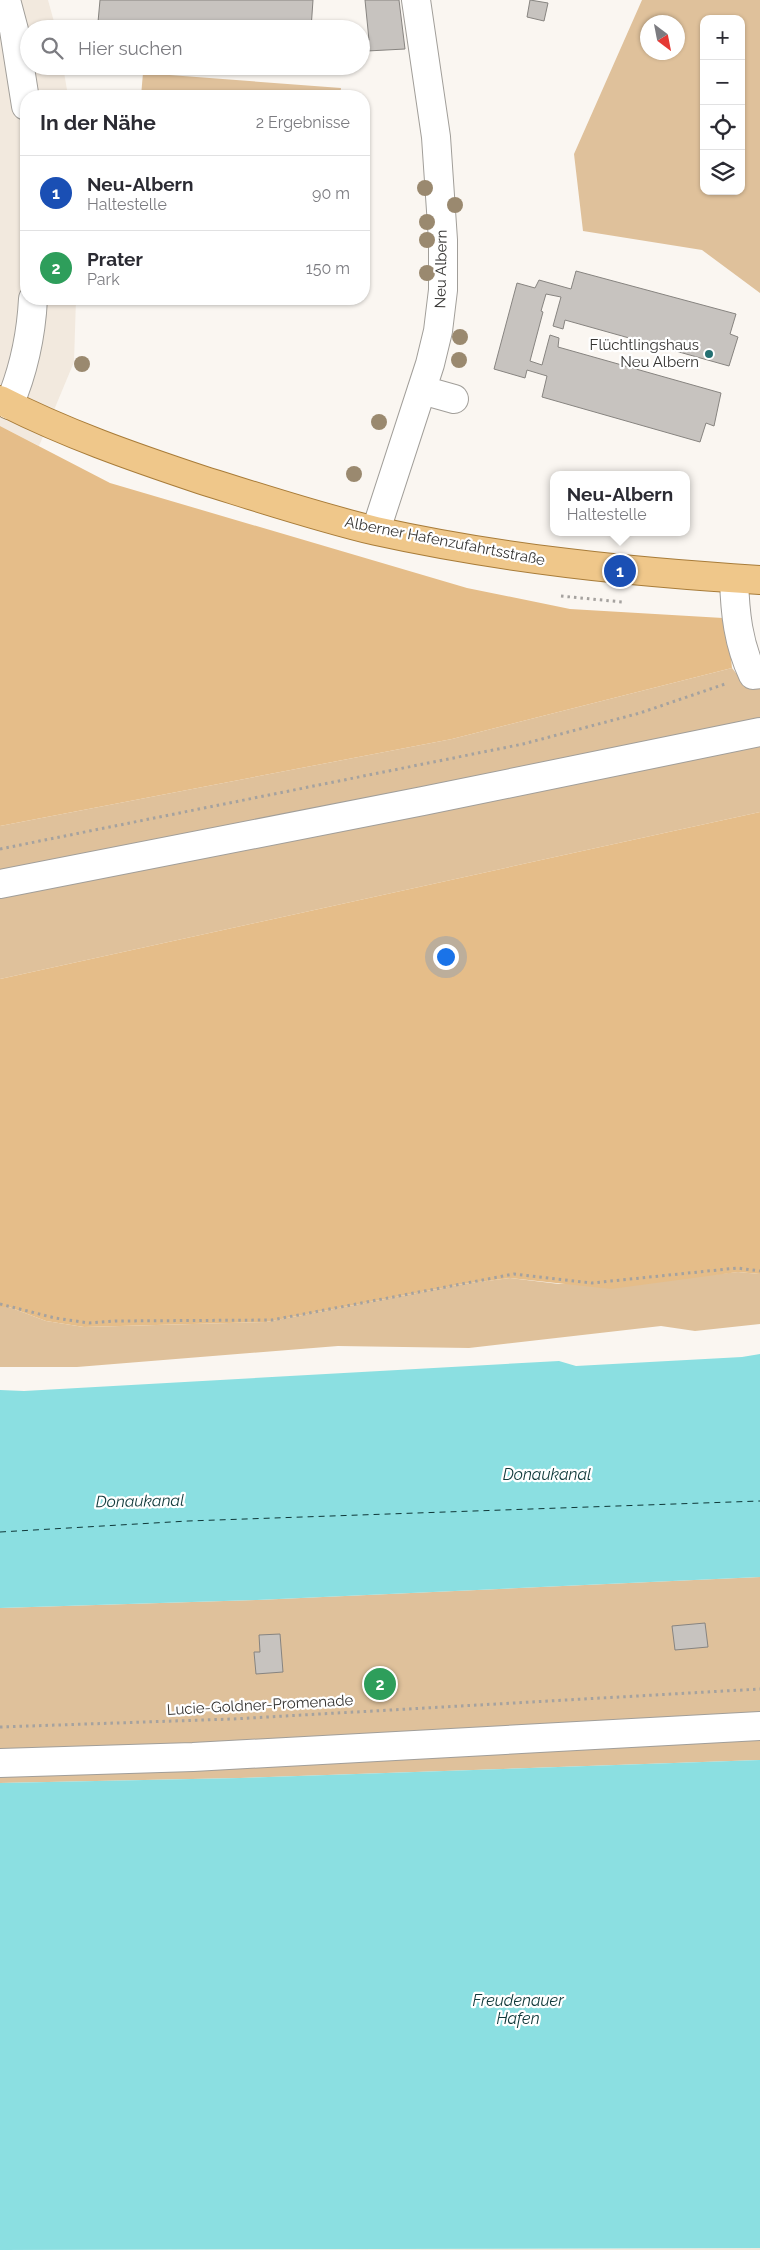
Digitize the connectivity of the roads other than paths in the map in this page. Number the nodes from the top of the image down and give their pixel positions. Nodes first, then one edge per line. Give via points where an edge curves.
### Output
1 (6, 0) edge
2 (416, 0) edge
3 (20, 68) edge
4 (21, 75) edge
5 (23, 90) edge
6 (33, 305) edge
7 (422, 390) junction
8 (454, 399) dead end
9 (5, 403) edge
10 (376, 530) junction
11 (747, 579) edge
12 (756, 675) edge
13 (760, 732) edge
14 (0, 884) edge
15 (760, 1726) edge
16 (0, 1763) edge

1 - 3 street
2 - 7 street, Neu Albern via 436,137 443,240 443,290 438,331
4 - 5 street
6 - 9 street via 22,374
7 - 8 street
7 - 10 street, Neu Albern
9 - 10 main road, Alberner Hafenzufahrtsstraße via 60,428 167,468 284,506
10 - 11 main road, Alberner Hafenzufahrtsstraße via 556,563 620,571
11 - 12 street via 737,628
13 - 14 street
15 - 16 street via 193,1757

